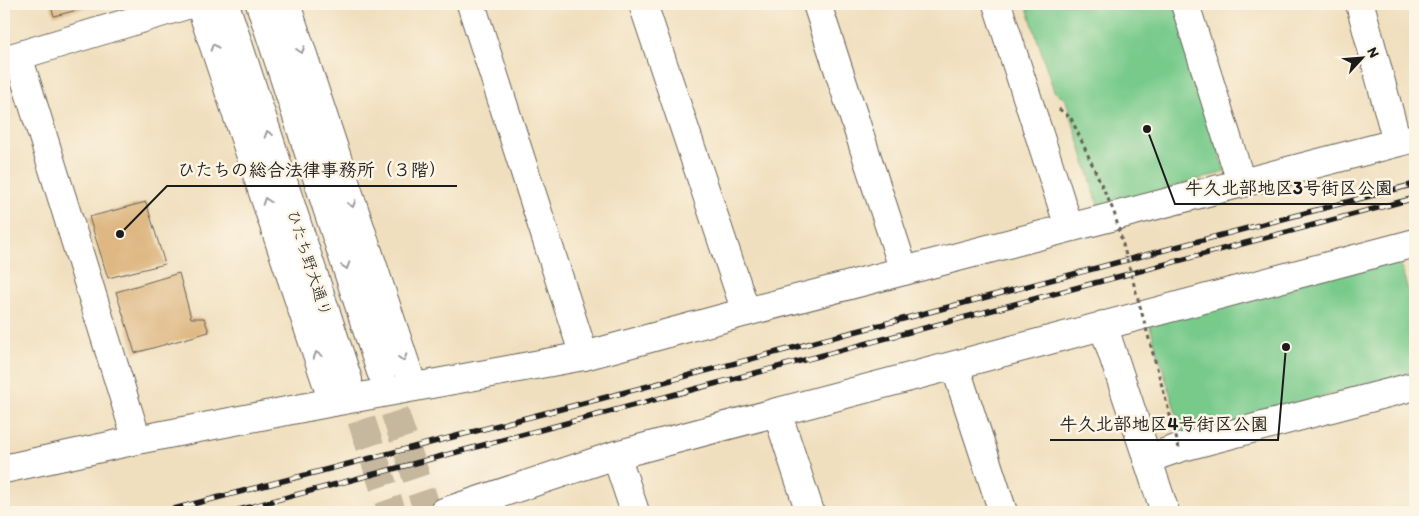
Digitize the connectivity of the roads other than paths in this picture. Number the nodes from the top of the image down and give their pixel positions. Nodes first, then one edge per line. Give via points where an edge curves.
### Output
1 (190, 4) edge
2 (200, 4) edge
3 (225, 4) edge
4 (260, 4) edge
5 (286, 4) edge
6 (471, 4) edge
7 (643, 4) edge
8 (817, 4) edge
9 (997, 4) edge
10 (1185, 4) edge
11 (1360, 4) edge
12 (11, 58) edge
13 (1406, 140) edge
14 (1242, 182) junction
15 (1069, 227) junction
16 (1415, 243) edge
17 (904, 271) junction
18 (746, 312) junction
19 (1103, 325) junction
20 (584, 356) junction
21 (956, 366) junction
22 (381, 372) tunnel mouth
23 (1415, 386) edge
24 (413, 387) junction
25 (340, 391) junction
26 (778, 412) junction
27 (137, 440) junction
28 (616, 455) junction
29 (1147, 458) junction
30 (4, 468) edge
31 (444, 512) edge
32 (635, 512) edge
33 (810, 512) edge
34 (1003, 512) edge
35 (1165, 512) edge

1 - 12 street
25 -> 2 street
25 -> 3 street, ひたち野大通り
4 -> 22 street, ひたち野大通り
5 -> 24 street
6 - 20 street
7 - 18 street
8 - 17 street
9 - 15 street
10 - 14 street
11 - 13 street
12 - 27 street
13 - 14 street
14 - 15 street
15 - 17 street
16 - 19 street
17 - 18 street
18 - 20 street
19 - 21 street
19 - 29 street
20 - 24 street
21 - 26 street
21 - 34 street
23 - 29 street
24 - 25 street
25 - 27 street
26 - 28 street
26 - 33 street
27 - 30 street
28 - 31 street
28 - 32 street
29 - 35 street

